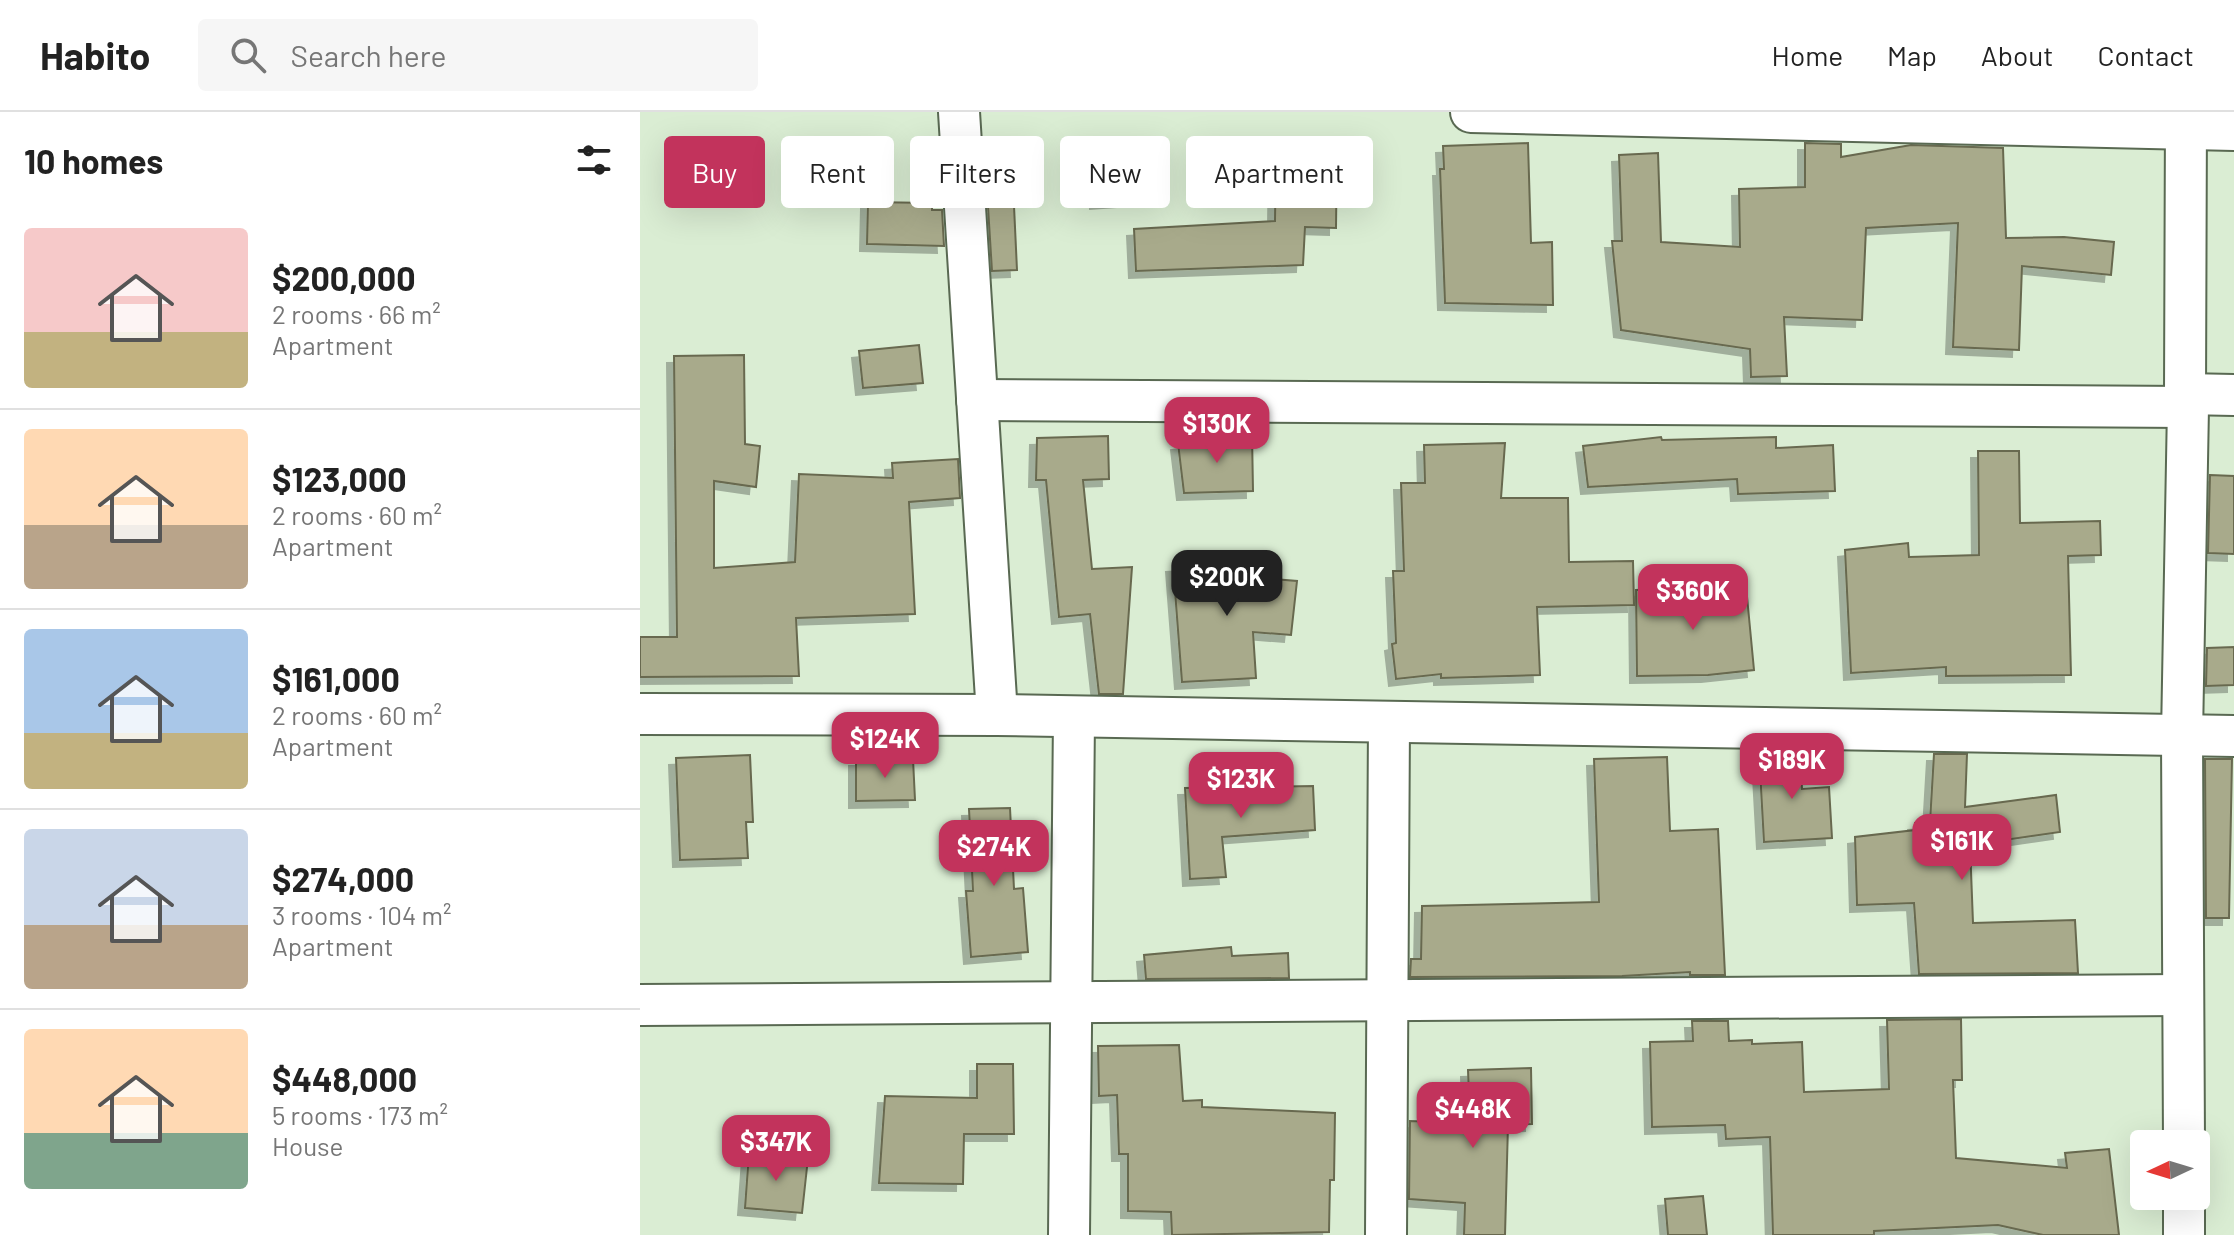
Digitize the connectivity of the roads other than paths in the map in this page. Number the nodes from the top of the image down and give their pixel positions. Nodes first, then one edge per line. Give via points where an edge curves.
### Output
1 (959, 112) edge
2 (1471, 112) edge
3 (2186, 121) edge
4 (2234, 130) edge
5 (2234, 395) edge
6 (977, 400) junction
7 (2187, 401) junction
8 (640, 714) edge
9 (997, 715) junction
10 (1074, 717) junction
11 (1389, 722) junction
12 (2182, 736) junction
13 (2234, 736) edge
14 (2183, 995) junction
15 (1388, 1000) junction
16 (1071, 1002) junction
17 (640, 1005) edge
18 (2184, 1130) edge
19 (2184, 1210) edge
20 (1069, 1235) edge
21 (1386, 1235) edge
22 (2184, 1235) edge

1 - 6 street
2 - 3 street
3 - 4 street
3 - 7 street
5 - 7 street
6 - 7 street
6 - 9 street
7 - 12 street
8 - 9 street
9 - 10 street
10 - 11 street
10 - 16 street
11 - 12 street
11 - 15 street
12 - 13 street
12 - 14 street
14 - 15 street
14 - 18 street
15 - 16 street
15 - 21 street
16 - 17 street
16 - 20 street
19 - 22 street

